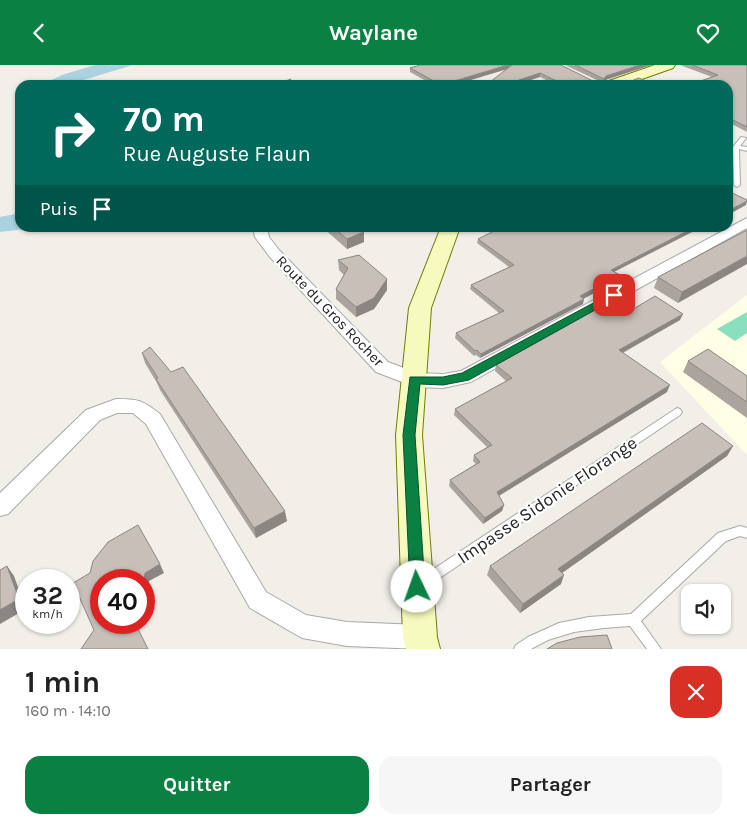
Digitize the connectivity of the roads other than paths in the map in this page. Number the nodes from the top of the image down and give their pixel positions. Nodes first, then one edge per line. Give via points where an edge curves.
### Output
1 (668, 65) edge
2 (625, 80) edge
3 (743, 138) dead end
4 (736, 147) junction
5 (747, 149) edge
6 (737, 185) dead end
7 (747, 222) edge
8 (733, 230) edge
9 (261, 232) edge
10 (449, 232) edge
11 (729, 232) edge
12 (414, 380) junction
13 (677, 413) dead end
14 (0, 507) edge
15 (747, 533) edge
16 (417, 587) junction
17 (633, 620) junction
18 (421, 643) edge
19 (520, 649) edge
20 (655, 649) edge

1 - 2 street
3 - 4 lane
4 - 5 lane
4 - 6 lane
7 - 8 street
9 - 12 street, Route du Gros Rocher via 274,253 382,367
10 - 12 street via 420,309
11 - 12 street via 465,377 443,381
12 - 16 street via 409,435
13 - 16 lane, Impasse Sidonie Florange
14 - 18 street via 93,415 116,406 137,406 153,419 258,599 302,626
15 - 17 lane via 740,531 722,537
16 - 18 street
17 - 19 lane via 594,621 534,638
17 - 20 lane

